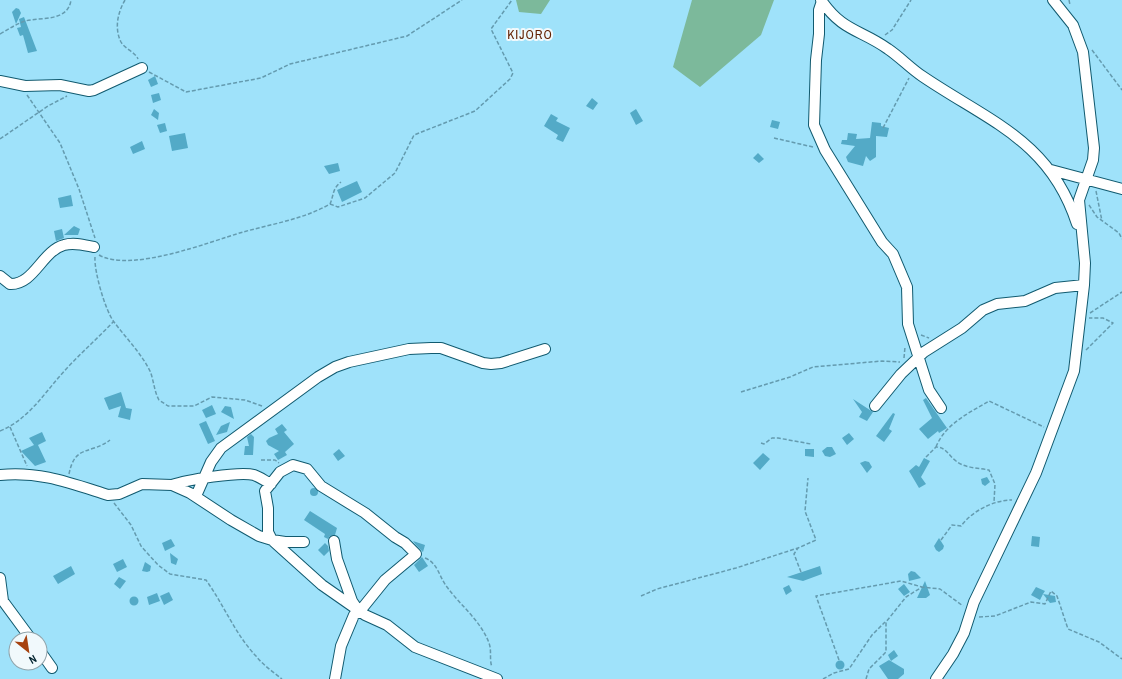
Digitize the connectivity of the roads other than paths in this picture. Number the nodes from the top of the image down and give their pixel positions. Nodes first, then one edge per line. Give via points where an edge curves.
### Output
1 (822, 0) edge
2 (1053, 0) edge
3 (142, 68) road end
4 (0, 81) edge
5 (1051, 170) junction
6 (1090, 179) junction
7 (1122, 188) edge
8 (1082, 240) junction
9 (94, 247) road end
10 (0, 276) edge
11 (1084, 285) junction
12 (545, 350) dead end
13 (919, 357) junction
14 (875, 406) dead end
15 (941, 408) dead end
16 (0, 475) edge
17 (205, 478) junction
18 (271, 484) junction
19 (172, 485) junction
20 (196, 496) junction
21 (272, 540) junction
22 (334, 541) dead end
23 (304, 542) dead end
24 (0, 578) edge
25 (360, 611) junction
26 (25, 631) edge
27 (48, 662) edge
28 (52, 668) dead end
29 (496, 674) edge
30 (335, 679) edge
31 (936, 679) edge

1 - 5 street via 838,21 888,49 915,70 1018,138
1 - 13 street via 814,120 825,150 896,261 907,287 908,336
2 - 6 street via 1073,25 1083,52 1094,148
3 - 4 street via 89,91 60,86 25,86
5 - 6 street
5 - 8 street via 1065,193
6 - 7 street
6 - 8 street via 1079,200
8 - 11 street
9 - 10 street via 62,245 45,256 28,276 16,283 10,284
11 - 13 street via 1055,288 1025,301 996,304 983,310 962,328
11 - 31 street via 1072,378 1036,473 970,615 964,634
12 - 17 street via 491,364 440,348 409,349 335,367 220,448
13 - 14 street via 901,374
13 - 15 street via 929,390
16 - 19 street via 30,473 108,495 119,494 138,485
17 - 18 street via 253,475
17 - 19 street
17 - 20 street
18 - 21 street via 265,491 265,497 268,508 268,532
18 - 25 street via 284,468 293,465 307,468 321,486 365,513 416,554 385,580
19 - 20 street
20 - 21 street via 231,520 259,536
21 - 23 street
21 - 25 street via 322,585
22 - 25 street via 349,596
24 - 26 street via 3,601
25 - 29 street via 386,625 415,647
25 - 30 street via 354,615 341,646
27 - 28 street

